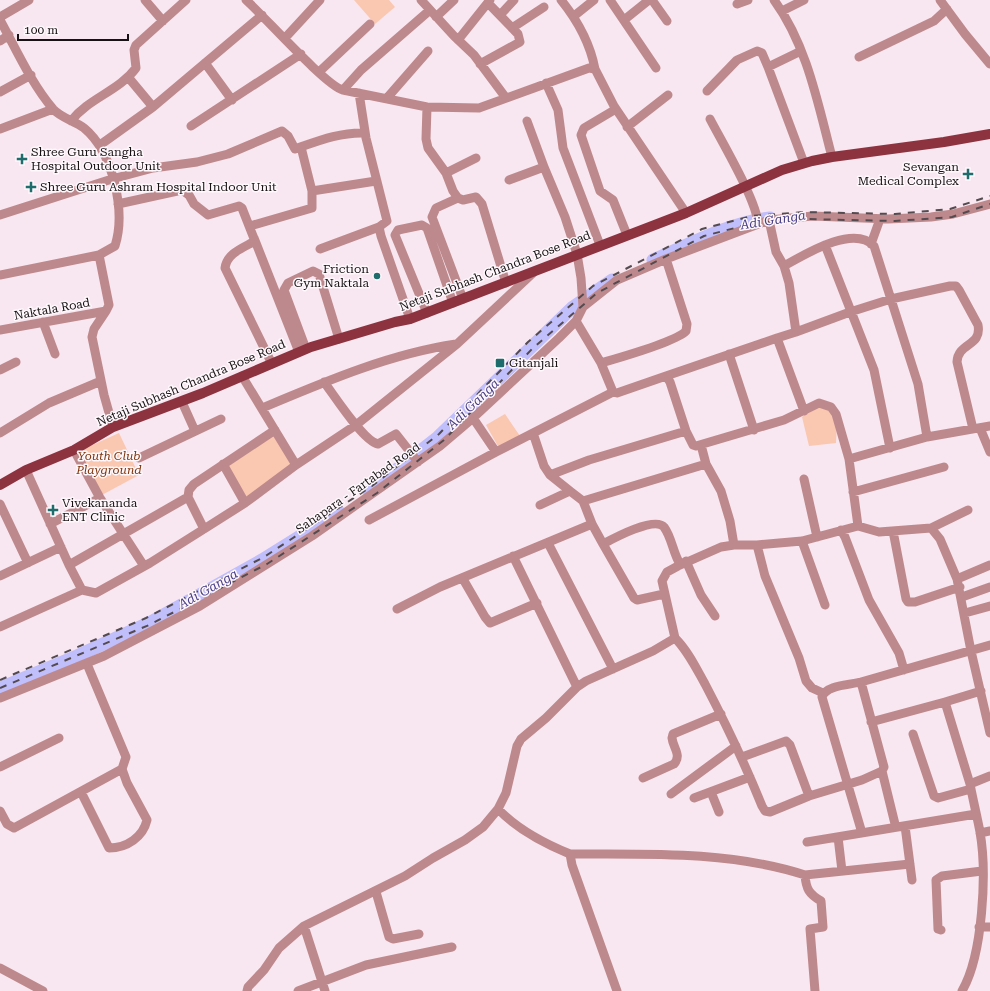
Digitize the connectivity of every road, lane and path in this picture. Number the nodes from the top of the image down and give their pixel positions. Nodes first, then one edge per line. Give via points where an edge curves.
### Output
1 (30, 0) edge
2 (146, 0) edge
3 (186, 0) edge
4 (246, 0) edge
5 (320, 0) edge
6 (421, 0) edge
7 (454, 0) edge
8 (514, 0) edge
9 (561, 0) edge
10 (594, 0) edge
11 (610, 0) edge
12 (651, 0) edge
13 (748, 0) edge
14 (774, 0) edge
15 (804, 0) edge
16 (940, 0) edge
17 (489, 2) edge
18 (737, 4) dead end
19 (544, 8) dead end
20 (947, 9) junction
21 (782, 11) junction
22 (433, 13) junction
23 (262, 15) junction
24 (500, 15) junction
25 (574, 16) junction
26 (0, 18) edge
27 (624, 20) junction
28 (163, 21) junction
29 (667, 21) dead end
30 (370, 24) dead end
31 (512, 28) junction
32 (9, 35) junction
33 (285, 38) junction
34 (458, 40) junction
35 (0, 41) edge
36 (428, 51) dead end
37 (801, 51) junction
38 (301, 54) junction
39 (859, 57) dead end
40 (206, 63) junction
41 (480, 64) junction
42 (990, 64) edge
43 (768, 67) junction
44 (656, 68) dead end
45 (595, 70) junction
46 (319, 72) junction
47 (31, 75) junction
48 (128, 77) junction
49 (546, 83) junction
50 (343, 90) junction
51 (707, 91) dead end
52 (0, 92) edge
53 (358, 93) junction
54 (668, 95) dead end
55 (387, 98) junction
56 (506, 98) junction
57 (232, 100) junction
58 (427, 107) junction
59 (153, 108) junction
60 (616, 109) junction
61 (53, 110) junction
62 (710, 119) dead end
63 (71, 121) junction
64 (526, 121) dead end
65 (191, 126) dead end
66 (628, 127) junction
67 (0, 129) edge
68 (365, 133) junction
69 (990, 134) edge
70 (100, 145) junction
71 (301, 147) junction
72 (832, 157) junction
73 (476, 158) dead end
74 (804, 163) junction
75 (544, 167) junction
76 (446, 173) junction
77 (112, 179) junction
78 (509, 180) dead end
79 (376, 181) junction
80 (744, 186) junction
81 (312, 191) junction
82 (458, 198) junction
83 (118, 204) junction
84 (990, 204) edge
85 (686, 213) junction
86 (0, 215) edge
87 (880, 219) junction
88 (769, 220) junction
89 (758, 224) junction
90 (250, 226) junction
91 (379, 227) junction
92 (627, 235) junction
93 (254, 238) junction
94 (397, 240) junction
95 (384, 244) junction
96 (871, 244) junction
97 (600, 245) junction
98 (825, 245) junction
99 (320, 249) dead end
100 (577, 254) junction
101 (99, 255) junction
102 (666, 259) junction
103 (784, 266) junction
104 (408, 267) junction
105 (394, 272) junction
106 (533, 273) junction
107 (0, 275) edge
108 (506, 283) junction
109 (891, 299) junction
110 (458, 301) junction
111 (583, 303) junction
112 (106, 311) junction
113 (850, 312) junction
114 (427, 313) junction
115 (410, 319) junction
116 (576, 321) junction
117 (43, 322) junction
118 (0, 330) edge
119 (796, 332) junction
120 (777, 338) junction
121 (339, 339) junction
122 (457, 344) junction
123 (303, 351) junction
124 (55, 354) dead end
125 (729, 354) junction
126 (16, 362) dead end
127 (601, 363) junction
128 (272, 364) junction
129 (0, 370) edge
130 (242, 376) junction
131 (666, 376) junction
132 (101, 381) junction
133 (324, 382) junction
134 (613, 392) junction
135 (182, 402) junction
136 (262, 408) junction
137 (804, 411) junction
138 (473, 418) junction
139 (220, 419) dead end
140 (356, 425) junction
141 (990, 426) edge
142 (113, 427) junction
143 (976, 428) junction
144 (275, 430) junction
145 (754, 430) junction
146 (195, 431) junction
147 (686, 432) junction
148 (0, 433) edge
149 (533, 433) junction
150 (927, 437) junction
151 (701, 445) junction
152 (890, 448) junction
153 (74, 450) junction
154 (496, 452) junction
155 (990, 452) edge
156 (139, 458) dead end
157 (415, 458) junction
158 (849, 460) junction
159 (223, 464) junction
160 (706, 464) junction
161 (296, 465) junction
162 (944, 468) dead end
163 (26, 470) junction
164 (550, 475) junction
165 (804, 479) dead end
166 (0, 485) edge
167 (570, 491) junction
168 (853, 492) junction
169 (188, 497) junction
170 (100, 498) junction
171 (583, 501) junction
172 (244, 503) junction
173 (0, 504) edge
174 (540, 505) dead end
175 (968, 510) dead end
176 (369, 520) dead end
177 (50, 524) junction
178 (592, 524) junction
179 (858, 526) junction
180 (931, 528) junction
181 (204, 529) junction
182 (841, 530) junction
183 (893, 532) junction
184 (124, 535) junction
185 (817, 537) junction
186 (802, 541) junction
187 (548, 543) junction
188 (603, 544) junction
189 (734, 545) junction
190 (756, 545) junction
191 (61, 547) junction
192 (513, 556) junction
193 (28, 563) junction
194 (683, 563) junction
195 (68, 565) junction
196 (144, 566) junction
197 (990, 566) edge
198 (0, 576) edge
199 (463, 579) junction
200 (958, 583) junction
201 (990, 587) edge
202 (82, 590) junction
203 (664, 594) junction
204 (962, 597) junction
205 (537, 602) junction
206 (825, 605) dead end
207 (990, 606) edge
208 (398, 609) dead end
209 (965, 613) junction
210 (715, 616) dead end
211 (0, 627) edge
212 (675, 638) junction
213 (990, 645) edge
214 (971, 651) junction
215 (87, 664) junction
216 (613, 669) junction
217 (904, 670) junction
218 (861, 682) junction
219 (577, 687) junction
220 (981, 691) junction
221 (824, 693) junction
222 (0, 698) edge
223 (945, 702) junction
224 (721, 714) junction
225 (871, 722) junction
226 (990, 733) edge
227 (913, 734) dead end
228 (59, 738) dead end
229 (736, 746) junction
230 (742, 757) junction
231 (0, 767) edge
232 (122, 769) junction
233 (882, 771) junction
234 (990, 776) edge
235 (750, 777) junction
236 (643, 778) dead end
237 (846, 785) junction
238 (971, 786) junction
239 (81, 792) junction
240 (711, 792) junction
241 (672, 794) dead end
242 (809, 796) junction
243 (694, 798) dead end
244 (498, 809) junction
245 (0, 811) edge
246 (719, 812) dead end
247 (976, 814) junction
248 (895, 824) dead end
249 (905, 826) junction
250 (990, 831) edge
251 (862, 833) junction
252 (980, 833) junction
253 (838, 837) junction
254 (807, 842) dead end
255 (570, 854) junction
256 (910, 864) junction
257 (842, 871) junction
258 (982, 871) junction
259 (805, 875) junction
260 (912, 880) dead end
261 (376, 892) junction
262 (304, 926) junction
263 (980, 927) junction
264 (990, 928) edge
265 (941, 930) dead end
266 (419, 934) dead end
267 (452, 947) dead end
268 (0, 968) edge
269 (322, 982) junction
270 (43, 991) edge
271 (247, 991) edge
272 (298, 991) edge
273 (325, 991) edge
274 (616, 991) edge
275 (815, 991) edge
276 (962, 991) edge

1 - 26 street
2 - 28 street
3 - 28 street
4 - 23 street
5 - 33 street
6 - 22 street
7 - 22 street
8 - 24 street
9 - 25 street
10 - 25 street
11 - 27 street
12 - 27 street
12 - 29 street
13 - 18 street
14 - 21 street
15 - 21 street
16 - 20 street
17 - 24 street
17 - 34 street
19 - 31 street
20 - 39 street via 934,21
20 - 42 street
21 - 37 street
22 - 34 street
22 - 50 street via 362,70
23 - 33 street
23 - 40 street
24 - 31 street
25 - 45 street via 591,51
26 - 32 street
27 - 44 street
28 - 48 street via 134,48 136,68
30 - 46 street
31 - 41 street via 518,34 520,42
32 - 35 street
32 - 47 street
33 - 38 street
34 - 41 street
36 - 55 street
37 - 43 street
37 - 72 street
38 - 46 street
38 - 57 street
40 - 57 street
40 - 59 street
41 - 56 street
43 - 51 street via 762,53 757,51 737,60
43 - 74 street
45 - 49 street via 589,68
45 - 60 street
46 - 50 street
47 - 52 street
47 - 61 street
48 - 59 street
48 - 63 street via 82,108
49 - 56 street
49 - 97 street via 558,110 563,148
50 - 53 street
53 - 55 street
53 - 68 street
54 - 66 street
55 - 58 street
56 - 58 street via 479,108
57 - 65 street
58 - 76 street via 428,148
59 - 70 street
60 - 66 street
60 - 92 street via 584,128 581,135 600,191 613,200
61 - 63 street
61 - 67 street
62 - 80 street
63 - 70 street via 83,127
64 - 75 street
66 - 85 street
68 - 71 street via 335,136
68 - 79 street
69 - 72 main road, Netaji Subhash Chandra Bose Road
70 - 77 street via 107,158
71 - 77 street via 295,149 282,131 228,154 197,162 153,168
71 - 81 street
72 - 74 main road, Netaji Subhash Chandra Bose Road
73 - 76 street
74 - 80 main road, Netaji Subhash Chandra Bose Road
75 - 78 street
75 - 100 street
76 - 82 street
77 - 83 street
77 - 86 street
79 - 81 street
79 - 91 street via 387,221
80 - 85 main road, Netaji Subhash Chandra Bose Road
80 - 89 street via 758,218
81 - 90 street via 312,208
82 - 108 street via 463,200 476,197 482,204
82 - 110 street via 436,208 432,217
83 - 90 street via 182,190 208,215 239,206
83 - 101 street via 119,226 114,246
84 - 87 street, Sahapara - Fartabad Road via 931,217
85 - 92 main road, Netaji Subhash Chandra Bose Road
87 - 88 street, Sahapara - Fartabad Road via 813,216
87 - 96 street
88 - 89 street, Sahapara - Fartabad Road
88 - 103 street via 776,252
89 - 102 street, Sahapara - Fartabad Road
90 - 93 street
91 - 95 street
91 - 99 street
92 - 97 main road, Netaji Subhash Chandra Bose Road
93 - 123 street
93 - 128 street via 255,241 229,256 225,268
94 - 95 street
94 - 104 street
94 - 110 street via 395,235 398,230 425,226
95 - 105 street
96 - 98 street via 859,239 846,239
96 - 109 street
97 - 100 main road, Netaji Subhash Chandra Bose Road
98 - 103 street via 818,246
98 - 113 street
100 - 106 main road, Netaji Subhash Chandra Bose Road
100 - 111 street
101 - 107 street
101 - 112 street via 109,305
102 - 111 street, Sahapara - Fartabad Road via 617,280
102 - 127 street via 687,324 686,331 638,352
103 - 119 street
104 - 105 street
104 - 114 street
105 - 115 street
106 - 108 main road, Netaji Subhash Chandra Bose Road
106 - 122 street
108 - 110 main road, Netaji Subhash Chandra Bose Road
109 - 113 street
109 - 143 street via 950,286 956,286 959,290 980,331 973,342 961,349 957,355
109 - 150 street via 918,384
110 - 114 main road, Netaji Subhash Chandra Bose Road
111 - 116 street, Sahapara - Fartabad Road
112 - 117 street, Naktala Road
112 - 132 street, Naktala Road via 94,329 92,337
113 - 119 street
113 - 152 street via 874,370
114 - 115 main road, Netaji Subhash Chandra Bose Road
115 - 121 main road, Netaji Subhash Chandra Bose Road
116 - 127 street
116 - 138 street, Sahapara - Fartabad Road
117 - 118 street, Naktala Road
117 - 124 street
119 - 120 street
120 - 125 street
120 - 137 street
121 - 123 main road, Netaji Subhash Chandra Bose Road
121 - 123 street via 319,274 313,271 288,283 284,290
122 - 133 street via 426,348
122 - 140 street
123 - 128 main road, Netaji Subhash Chandra Bose Road
125 - 131 street
125 - 145 street
126 - 129 street
127 - 134 street
128 - 130 main road, Netaji Subhash Chandra Bose Road
130 - 135 main road, Netaji Subhash Chandra Bose Road
130 - 136 street
131 - 134 street via 618,393
131 - 147 street
132 - 142 street, Naktala Road
132 - 148 street via 50,402
133 - 136 street
133 - 140 street
134 - 149 street
135 - 142 main road, Netaji Subhash Chandra Bose Road
135 - 146 street
136 - 144 street
137 - 145 street
137 - 158 street via 819,403 831,407 836,414
138 - 154 street
138 - 157 street, Sahapara - Fartabad Road
139 - 146 street
140 - 157 street via 373,444 396,434
140 - 161 street
141 - 143 street
142 - 153 main road, Netaji Subhash Chandra Bose Road
143 - 150 street
143 - 155 street
144 - 159 street
144 - 161 street
145 - 151 street
146 - 156 street
147 - 151 street via 693,445
147 - 164 street via 589,460
149 - 154 street
149 - 164 street via 544,466
150 - 152 street
151 - 160 street
152 - 158 street
153 - 163 main road, Netaji Subhash Chandra Bose Road
153 - 170 street
154 - 176 street
157 - 215 street, Sahapara - Fartabad Road via 312,536 200,606
158 - 168 street
159 - 169 street via 194,484 189,490
159 - 172 street
160 - 171 street
160 - 189 street via 721,491
161 - 172 street
162 - 168 street
163 - 166 main road, Netaji Subhash Chandra Bose Road
163 - 177 street
164 - 167 street
165 - 185 street
167 - 171 street
167 - 174 street
168 - 179 street
169 - 181 street
169 - 184 street
170 - 177 street
170 - 184 street
171 - 178 street
172 - 181 street
173 - 193 street
175 - 180 street
177 - 191 street
178 - 187 street
178 - 188 street
179 - 182 street
179 - 183 street via 880,532
180 - 183 street
180 - 200 street via 940,538
181 - 196 street
182 - 185 street
182 - 217 street via 869,600 899,653
183 - 200 street via 908,602 915,602
184 - 195 street
184 - 196 street
185 - 186 street
186 - 190 street
186 - 206 street
187 - 192 street
187 - 216 street
188 - 194 street via 628,532 658,523 664,528
188 - 203 street via 634,598 637,600
189 - 190 street
189 - 194 street via 711,550
190 - 221 street via 765,576 806,681 812,688
191 - 193 street
191 - 195 street
192 - 199 street
192 - 205 street
193 - 198 street
194 - 203 street via 664,576
194 - 210 street
195 - 202 street
196 - 202 street via 96,593
197 - 200 street
199 - 205 street via 490,623
199 - 208 street via 440,587
200 - 204 street
201 - 204 street
202 - 211 street
203 - 212 street
204 - 209 street
205 - 219 street
207 - 209 street
209 - 214 street
212 - 216 street
212 - 224 street via 686,650
213 - 214 street
214 - 217 street
214 - 220 street
215 - 222 street, Sahapara - Fartabad Road
215 - 232 street via 126,757
216 - 219 street
217 - 218 street
218 - 221 street
218 - 225 street
219 - 244 street via 521,739
220 - 223 street
220 - 226 street
221 - 237 street via 822,698
223 - 225 street
223 - 238 street
224 - 229 street
224 - 236 street via 673,734 678,760
225 - 233 street via 884,768
227 - 238 street via 934,796 938,798
228 - 231 street
229 - 230 street
229 - 241 street
230 - 235 street
230 - 242 street via 786,741 790,745
232 - 239 street
232 - 239 street via 147,820 138,838 109,848
233 - 237 street
233 - 248 street
234 - 238 street
235 - 240 street
235 - 242 street via 765,811 770,812
237 - 242 street
237 - 251 street
238 - 247 street
239 - 245 street via 14,828 7,824
240 - 243 street
240 - 246 street
244 - 255 street via 511,823
244 - 261 street via 476,834
247 - 249 street
247 - 252 street
249 - 251 street
249 - 256 street
250 - 252 street
251 - 253 street
252 - 258 street
253 - 254 street
253 - 257 street
255 - 259 street via 688,856 752,862
255 - 274 street
256 - 257 street
256 - 260 street
257 - 259 street
258 - 263 street
258 - 265 street via 942,876 936,880 938,928
259 - 275 street via 806,888 811,895 821,901 822,927 810,929
261 - 262 street
261 - 266 street via 389,938
262 - 269 street
262 - 271 street via 279,948
263 - 264 street
263 - 276 street via 972,972
267 - 269 street via 366,965
268 - 270 street
269 - 272 street
269 - 273 street

